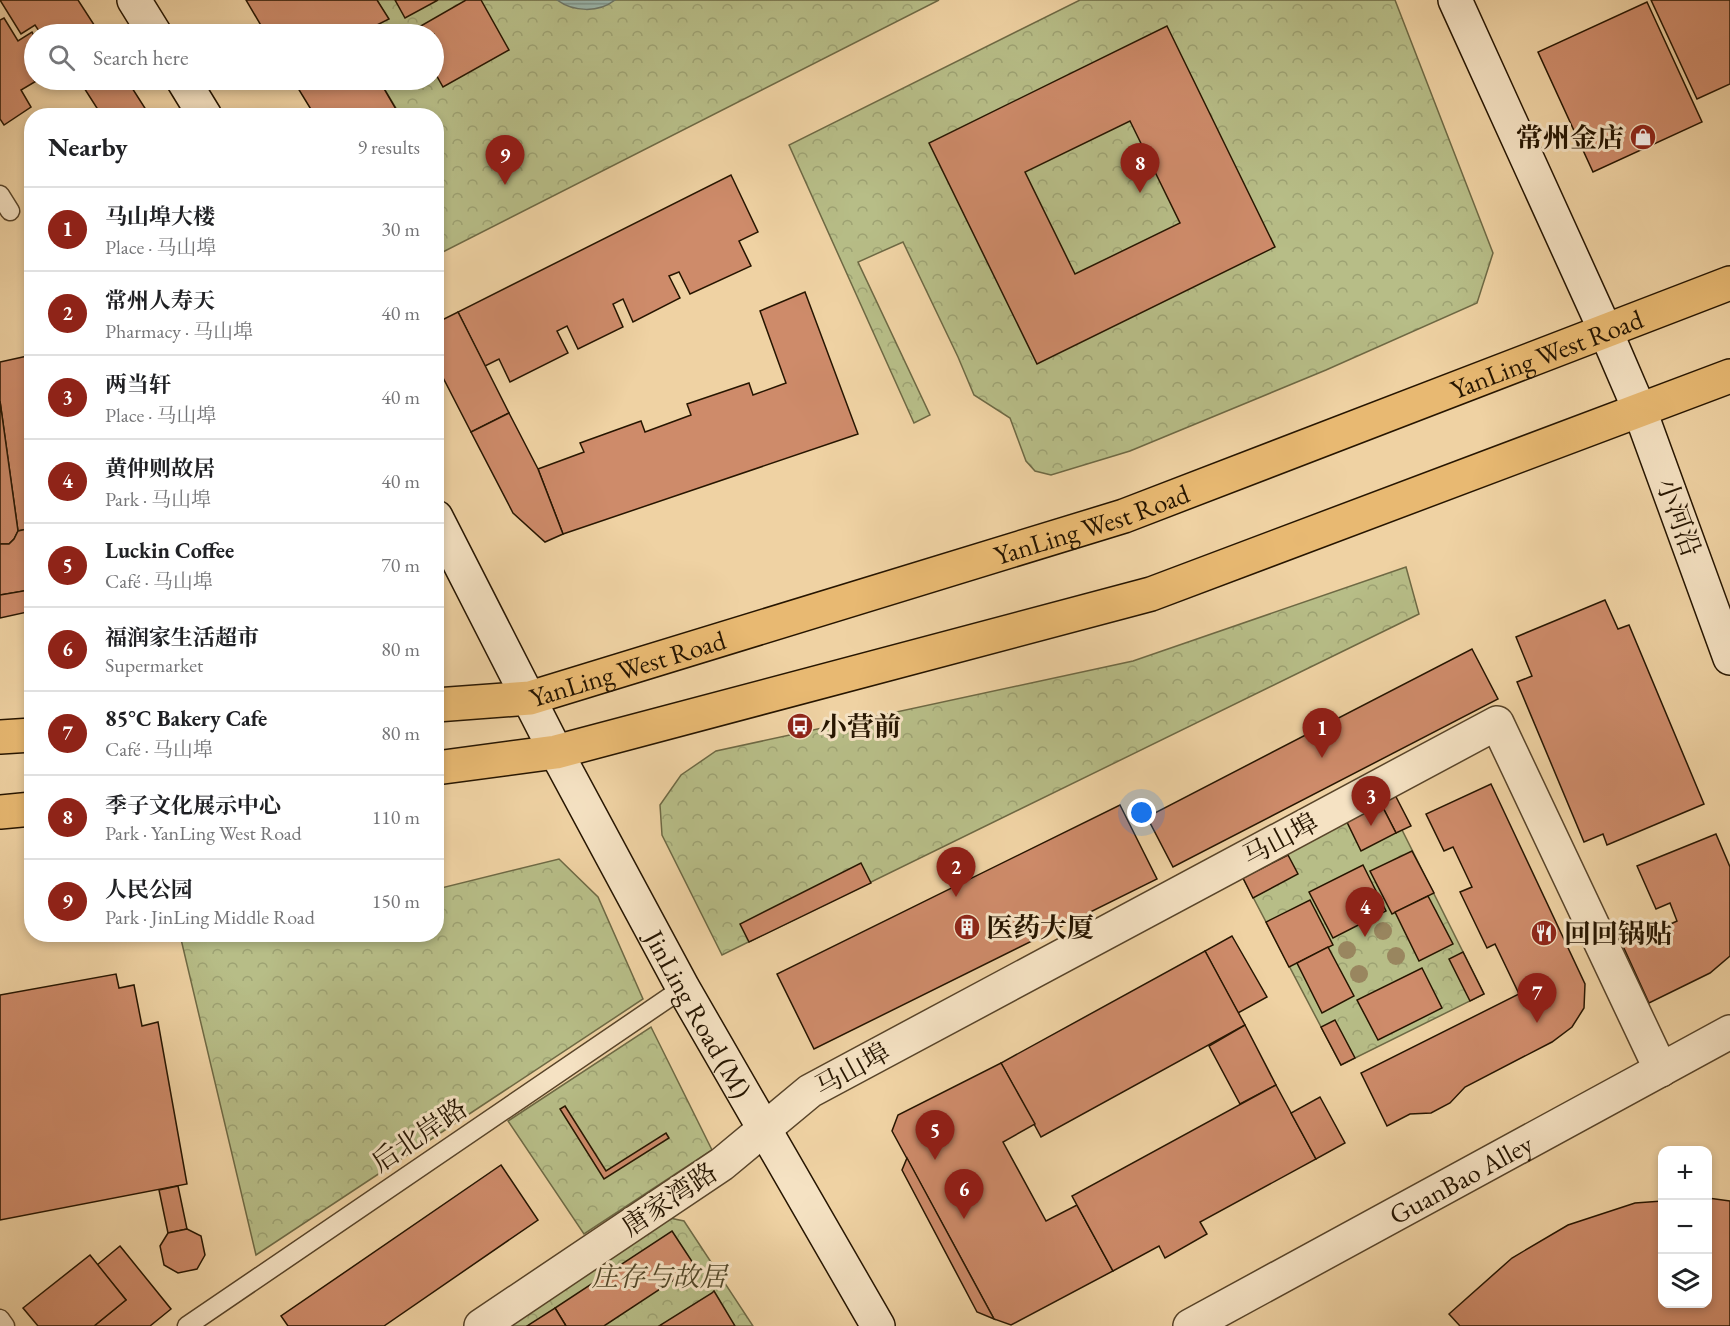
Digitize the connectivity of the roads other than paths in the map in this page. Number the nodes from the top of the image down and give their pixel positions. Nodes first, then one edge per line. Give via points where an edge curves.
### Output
1 (134, 0) edge
2 (1455, 0) edge
3 (149, 24) edge
4 (189, 90) edge
5 (200, 108) edge
6 (1730, 283) edge
7 (1606, 332) junction
8 (1730, 376) edge
9 (1640, 411) junction
10 (444, 532) edge
11 (1730, 658) edge
12 (530, 698) junction
13 (444, 704) edge
14 (24, 736) edge
15 (0, 737) edge
16 (556, 752) junction
17 (444, 767) edge
18 (24, 810) edge
19 (0, 812) edge
20 (683, 988) junction
21 (1730, 1032) edge
22 (1661, 1070) junction
23 (763, 1129) junction
24 (0, 1319) edge
25 (5, 1326) edge
26 (187, 1326) edge
27 (481, 1326) edge
28 (878, 1326) edge
29 (1190, 1326) edge

1 - 3 street
2 - 7 street, 小河沿
4 - 5 street
6 - 7 main road, YanLing West Road
7 - 9 street, 小河沿
7 - 12 main road, YanLing West Road via 1124,516
8 - 9 main road
9 - 11 street, 小河沿
9 - 16 main road via 1151,594
10 - 12 street, JinLing Road (M)
12 - 13 main road, YanLing West Road
12 - 16 street, JinLing Road (M)
14 - 15 main road
16 - 17 main road
16 - 20 street, JinLing Road (M)
18 - 19 main road
20 - 23 street, JinLing Road (M)
20 - 26 lane, 后北岸路
21 - 22 street, GuanBao Alley
22 - 23 street, 马山埠 via 1497,723 810,1091
22 - 29 street, GuanBao Alley
23 - 27 street, 唐家湾路 via 722,1164
23 - 28 street, JinLing Road (M)
24 - 25 lane

